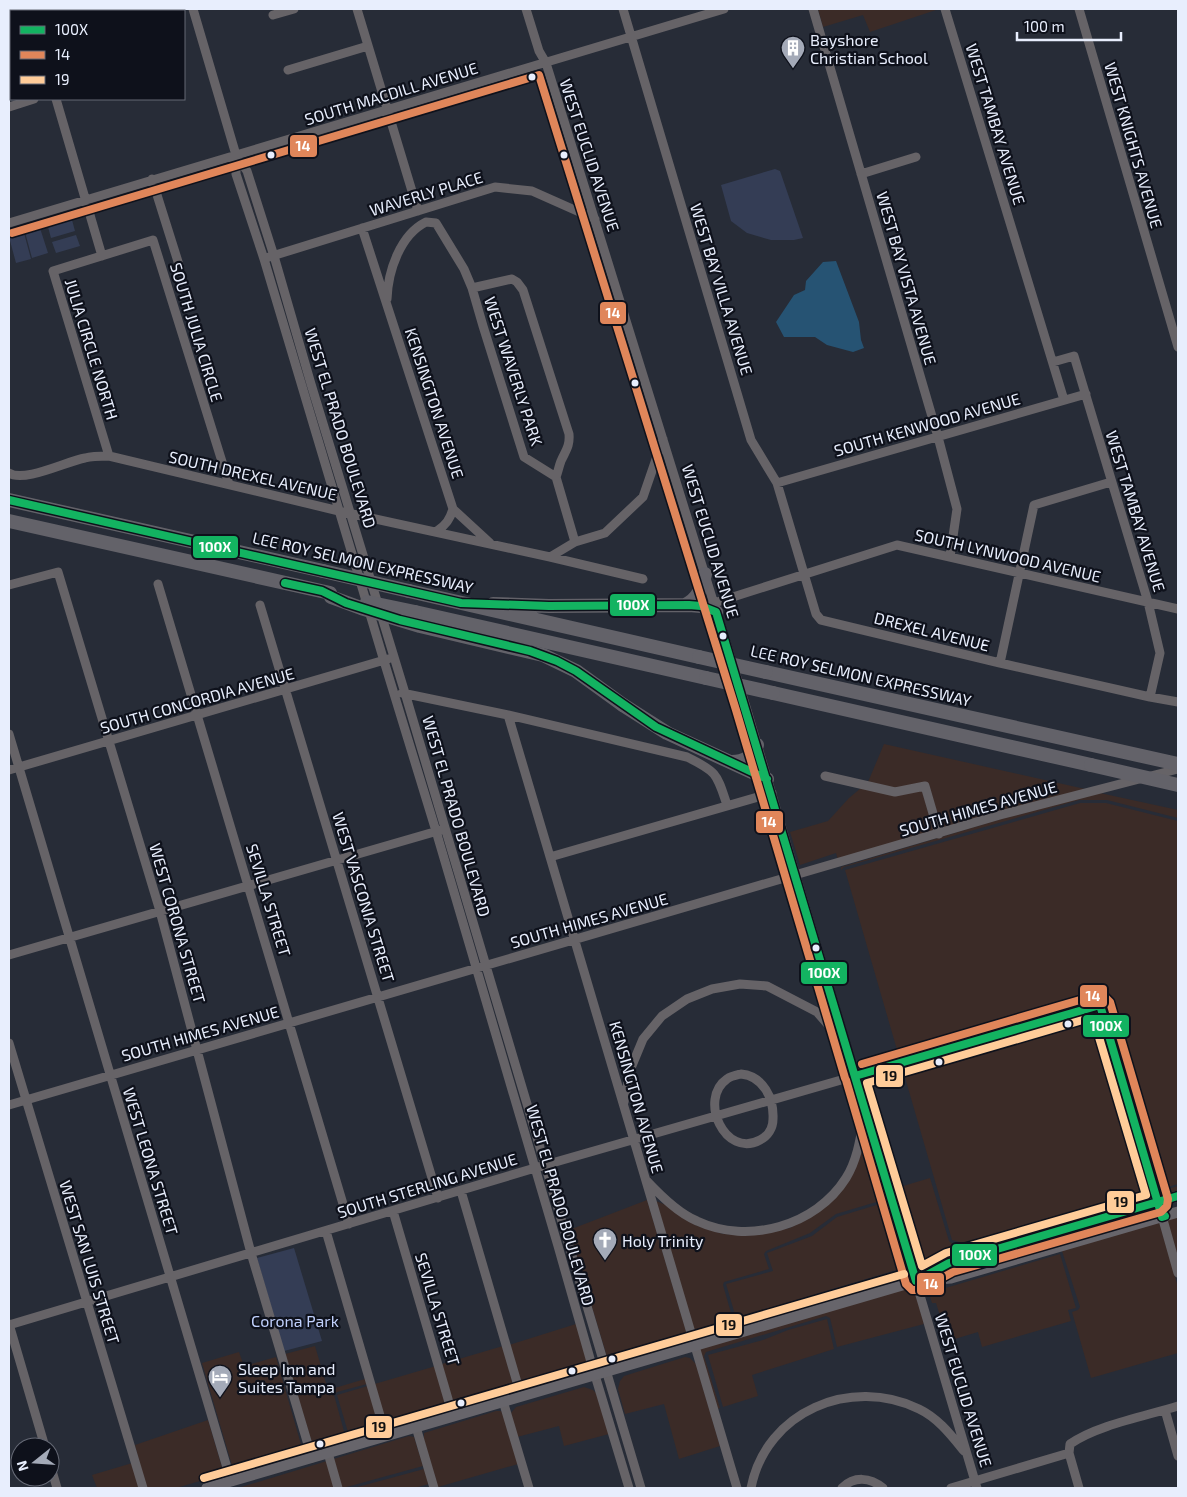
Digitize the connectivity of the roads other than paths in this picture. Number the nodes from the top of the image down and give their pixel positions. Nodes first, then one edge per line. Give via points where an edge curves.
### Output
1 (193, 9) edge
2 (294, 9) edge
3 (357, 9) edge
4 (526, 9) edge
5 (623, 9) edge
6 (724, 9) edge
7 (813, 9) edge
8 (946, 9) edge
9 (1079, 9) edge
10 (710, 11) edge
11 (273, 15) dead end
12 (631, 36) junction
13 (368, 46) junction
14 (546, 63) junction
15 (288, 70) dead end
16 (31, 100) edge
17 (56, 100) edge
18 (9, 107) edge
19 (387, 110) junction
20 (236, 155) junction
21 (916, 157) dead end
22 (861, 174) junction
23 (152, 179) junction
24 (86, 200) junction
25 (420, 210) junction
26 (595, 219) junction
27 (426, 222) junction
28 (9, 223) edge
29 (362, 228) junction
30 (102, 256) junction
31 (274, 256) junction
32 (264, 259) junction
33 (180, 268) dead end
34 (472, 288) junction
35 (387, 306) junction
36 (1178, 348) edge
37 (1053, 362) junction
38 (306, 385) junction
39 (1086, 394) junction
40 (1064, 400) junction
41 (938, 437) junction
42 (663, 439) junction
43 (108, 456) junction
44 (9, 473) edge
45 (556, 477) junction
46 (1111, 482) junction
47 (777, 483) junction
48 (229, 484) junction
49 (9, 500) edge
50 (453, 509) junction
51 (339, 511) junction
52 (351, 513) junction
53 (9, 521) edge
54 (436, 532) junction
55 (576, 542) junction
56 (492, 545) junction
57 (550, 557) junction
58 (950, 557) junction
59 (804, 573) junction
60 (1020, 573) junction
61 (705, 574) junction
62 (642, 579) dead end
63 (158, 584) dead end
64 (9, 585) edge
65 (328, 594) junction
66 (1148, 602) junction
67 (461, 603) junction
68 (260, 605) dead end
69 (685, 605) junction
70 (715, 607) junction
71 (1178, 609) edge
72 (394, 658) junction
73 (384, 661) junction
74 (1000, 663) junction
75 (285, 690) junction
76 (394, 693) junction
77 (405, 693) junction
78 (1150, 697) junction
79 (1178, 702) edge
80 (198, 715) junction
81 (508, 715) junction
82 (9, 734) edge
83 (109, 741) junction
84 (757, 745) junction
85 (732, 762) junction
86 (1178, 764) edge
87 (18, 767) junction
88 (1178, 769) edge
89 (9, 770) edge
90 (825, 776) dead end
91 (767, 779) junction
92 (1178, 785) edge
93 (772, 793) junction
94 (727, 805) junction
95 (440, 830) junction
96 (939, 834) junction
97 (550, 857) junction
98 (337, 860) junction
99 (796, 876) junction
100 (248, 885) junction
101 (160, 911) junction
102 (69, 937) junction
103 (574, 939) junction
104 (9, 955) edge
105 (480, 966) junction
106 (378, 996) junction
107 (290, 1022) junction
108 (9, 1044) edge
109 (847, 1047) junction
110 (197, 1050) junction
111 (509, 1063) junction
112 (110, 1075) junction
113 (855, 1076) junction
114 (26, 1100) junction
115 (771, 1101) junction
116 (9, 1105) edge
117 (623, 1105) junction
118 (865, 1110) junction
119 (717, 1117) junction
120 (634, 1141) junction
121 (545, 1165) junction
122 (535, 1169) junction
123 (645, 1179) junction
124 (461, 1191) junction
125 (1178, 1196) edge
126 (438, 1198) junction
127 (1158, 1202) junction
128 (393, 1211) junction
129 (1178, 1212) edge
130 (1162, 1216) junction
131 (349, 1224) junction
132 (326, 1231) junction
133 (569, 1243) junction
134 (558, 1246) junction
135 (251, 1253) junction
136 (1178, 1273) edge
137 (170, 1276) junction
138 (916, 1281) junction
139 (86, 1302) junction
140 (9, 1325) edge
141 (694, 1346) junction
142 (607, 1371) junction
143 (594, 1375) junction
144 (521, 1396) junction
145 (504, 1401) junction
146 (1178, 1406) edge
147 (1165, 1410) junction
148 (454, 1416) junction
149 (416, 1427) junction
150 (386, 1436) junction
151 (42, 1437) edge
152 (328, 1453) junction
153 (1069, 1453) junction
154 (1178, 1456) edge
155 (312, 1458) junction
156 (970, 1462) junction
157 (237, 1483) edge
158 (976, 1485) edge
159 (143, 1488) edge
160 (207, 1488) edge
161 (338, 1488) edge
162 (434, 1488) edge
163 (529, 1488) edge
164 (629, 1488) edge
165 (641, 1488) edge
166 (737, 1488) edge
167 (751, 1488) edge
168 (842, 1488) edge
169 (883, 1488) edge
170 (951, 1488) edge
171 (1079, 1488) edge

1 - 20 street, WEST EL PRADO BOULEVARD
2 - 11 street
3 - 13 street
4 - 14 street, WEST EUCLID AVENUE via 539,52
5 - 12 street, WEST BAY VILLA AVENUE
6 - 10 street, SOUTH MACDILL AVENUE
7 - 22 street, WEST BAY VISTA AVENUE
8 - 37 street, WEST TAMBAY AVENUE
9 - 36 street, WEST KNIGHTS AVENUE
10 - 12 street, SOUTH MACDILL AVENUE
12 - 14 street, SOUTH MACDILL AVENUE
12 - 47 street, WEST BAY VILLA AVENUE via 751,440
13 - 15 street
13 - 19 street
14 - 19 street, SOUTH MACDILL AVENUE
14 - 26 street, WEST EUCLID AVENUE
16 - 18 street
17 - 24 street
19 - 20 street, SOUTH MACDILL AVENUE
19 - 25 street
20 - 23 street, SOUTH MACDILL AVENUE
20 - 31 street, WEST EL PRADO BOULEVARD via 247,170
20 - 32 street, WEST EL PRADO BOULEVARD via 236,174
21 - 22 street
22 - 41 street, WEST BAY VISTA AVENUE
23 - 24 street, SOUTH MACDILL AVENUE
23 - 33 street
24 - 28 street, SOUTH MACDILL AVENUE
24 - 30 street
25 - 26 street, WAVERLY PLACE via 495,187 532,192
25 - 27 street
25 - 29 street, WAVERLY PLACE
26 - 42 street, WEST EUCLID AVENUE
27 - 34 street, WEST WAVERLY PARK via 436,223
27 - 35 street, KENSINGTON AVENUE via 408,237 397,254 388,284
29 - 31 street, WAVERLY PLACE
29 - 35 street, KENSINGTON AVENUE
30 - 43 street, JULIA CIRCLE NORTH via 53,271
30 - 48 street, SOUTH JULIA CIRCLE via 153,240
31 - 32 street, WAVERLY PLACE
31 - 38 street, WEST EL PRADO BOULEVARD
32 - 38 street, WEST EL PRADO BOULEVARD
34 - 45 street, WEST WAVERLY PARK via 524,457
34 - 45 street via 512,279 523,290 569,434 568,451 560,462
35 - 50 street, KENSINGTON AVENUE
37 - 39 street, WEST TAMBAY AVENUE via 1074,356
37 - 40 street, WEST TAMBAY AVENUE
38 - 51 street, WEST EL PRADO BOULEVARD
38 - 52 street, WEST EL PRADO BOULEVARD
39 - 40 street, SOUTH KENWOOD AVENUE
39 - 46 street, WEST TAMBAY AVENUE
40 - 41 street, SOUTH KENWOOD AVENUE
41 - 47 street, SOUTH KENWOOD AVENUE
41 - 58 street, WEST BAY VISTA AVENUE via 957,509
42 - 55 street via 643,497 605,533
42 - 61 street, WEST EUCLID AVENUE
43 - 44 street, SOUTH DREXEL AVENUE via 84,458 26,475 13,476
43 - 48 street, SOUTH DREXEL AVENUE
45 - 55 street
46 - 60 street via 1034,505
46 - 66 street, WEST TAMBAY AVENUE
47 - 59 street, WEST BAY VILLA AVENUE
48 - 51 street, SOUTH DREXEL AVENUE
49 - 67 highway, LEE ROY SELMON EXPRESSWAY, bridge
50 - 54 street via 445,526
50 - 56 street, KENSINGTON AVENUE
51 - 52 street, SOUTH DREXEL AVENUE
51 - 73 street, WEST EL PRADO BOULEVARD
52 - 54 street, SOUTH DREXEL AVENUE
52 - 72 street, WEST EL PRADO BOULEVARD
53 - 65 highway
54 - 56 street, SOUTH DREXEL AVENUE
55 - 57 street
56 - 57 street, SOUTH DREXEL AVENUE
57 - 62 street
58 - 59 street, SOUTH LYNWOOD AVENUE via 897,545
58 - 60 street, SOUTH LYNWOOD AVENUE
59 - 70 street
59 - 74 street, DREXEL AVENUE via 813,607 821,620
60 - 66 street, SOUTH LYNWOOD AVENUE
60 - 74 street
61 - 69 highway via 697,596
61 - 70 street, WEST EUCLID AVENUE
63 - 80 street, SEVILLA STREET
64 - 83 street, WEST CORONA STREET via 58,572
65 - 85 highway, bridge via 407,622 543,655 576,670 668,733
65 - 92 highway, bridge
66 - 71 street, SOUTH LYNWOOD AVENUE
66 - 78 street, WEST TAMBAY AVENUE via 1160,653
67 - 69 highway
67 - 86 highway, LEE ROY SELMON EXPRESSWAY, bridge
68 - 75 street, WEST VASCONIA STREET
69 - 70 highway
70 - 84 street, WEST EUCLID AVENUE
72 - 73 street, SOUTH CONCORDIA AVENUE
72 - 77 street, WEST EL PRADO BOULEVARD
73 - 75 street, SOUTH CONCORDIA AVENUE
73 - 76 street, WEST EL PRADO BOULEVARD
74 - 78 street, DREXEL AVENUE
75 - 80 street, SOUTH CONCORDIA AVENUE
75 - 98 street, WEST VASCONIA STREET
76 - 77 street
76 - 95 street, WEST EL PRADO BOULEVARD
77 - 81 street
77 - 95 street, WEST EL PRADO BOULEVARD
78 - 79 street, DREXEL AVENUE
80 - 83 street, SOUTH CONCORDIA AVENUE
80 - 100 street, SEVILLA STREET
81 - 94 street via 688,757 718,778
81 - 97 street, KENSINGTON AVENUE
82 - 87 street, WEST LEONA STREET
83 - 87 street, SOUTH CONCORDIA AVENUE
83 - 101 street, WEST CORONA STREET
84 - 85 highway via 749,758
84 - 91 street, WEST EUCLID AVENUE
85 - 91 highway
87 - 89 street, SOUTH CONCORDIA AVENUE
87 - 102 street, WEST LEONA STREET
88 - 96 street, SOUTH HIMES AVENUE
90 - 96 street via 895,792 925,786
91 - 93 street, WEST EUCLID AVENUE
93 - 94 street
93 - 99 street, WEST EUCLID AVENUE
94 - 97 street
95 - 98 street
95 - 105 street, WEST EL PRADO BOULEVARD
96 - 99 street, SOUTH HIMES AVENUE
97 - 103 street, KENSINGTON AVENUE
98 - 100 street
98 - 106 street, WEST VASCONIA STREET
99 - 103 street, SOUTH HIMES AVENUE
99 - 109 street, WEST EUCLID AVENUE
100 - 101 street
100 - 107 street, SEVILLA STREET
101 - 102 street
101 - 110 street, WEST CORONA STREET
102 - 104 street
102 - 112 street, WEST LEONA STREET
103 - 105 street, SOUTH HIMES AVENUE
103 - 117 street, KENSINGTON AVENUE
105 - 106 street, SOUTH HIMES AVENUE
105 - 111 street, WEST EL PRADO BOULEVARD
106 - 107 street, SOUTH HIMES AVENUE
106 - 126 street, WEST VASCONIA STREET
107 - 110 street, SOUTH HIMES AVENUE
107 - 131 street, SEVILLA STREET
108 - 114 street, WEST SAN LUIS STREET
109 - 113 street, WEST EUCLID AVENUE
109 - 117 street via 817,1012 767,986 740,984 712,989 687,999 662,1016 643,1039 631,1068
110 - 112 street, SOUTH HIMES AVENUE
110 - 135 street, WEST CORONA STREET
111 - 121 street, WEST EL PRADO BOULEVARD
111 - 122 street, WEST EL PRADO BOULEVARD
112 - 114 street, SOUTH HIMES AVENUE
112 - 137 street, WEST LEONA STREET
113 - 115 street, SOUTH STERLING AVENUE
113 - 118 street, WEST EUCLID AVENUE
114 - 116 street, SOUTH HIMES AVENUE
114 - 139 street, WEST SAN LUIS STREET
115 - 119 street, SOUTH STERLING AVENUE
115 - 119 street via 762,1084 749,1074 741,1074 728,1078 720,1086 715,1096
115 - 119 street via 772,1127 764,1138 751,1144 732,1140 723,1131
117 - 120 street, KENSINGTON AVENUE
118 - 123 street via 856,1154 846,1177 828,1199 790,1225 748,1232 724,1230 697,1221 662,1197
118 - 138 street, WEST EUCLID AVENUE
119 - 120 street, SOUTH STERLING AVENUE
120 - 121 street, SOUTH STERLING AVENUE
120 - 123 street, KENSINGTON AVENUE
121 - 122 street, SOUTH STERLING AVENUE
121 - 133 street, WEST EL PRADO BOULEVARD
122 - 124 street, SOUTH STERLING AVENUE
122 - 134 street, WEST EL PRADO BOULEVARD
123 - 141 street, KENSINGTON AVENUE
124 - 126 street, SOUTH STERLING AVENUE
124 - 144 street
125 - 127 main road
126 - 128 street, SOUTH STERLING AVENUE
127 - 130 street
127 - 138 main road via 949,1263
128 - 131 street, SOUTH STERLING AVENUE
128 - 148 street, SEVILLA STREET
129 - 130 main road
130 - 136 street
130 - 138 main road via 951,1278
131 - 132 street, SOUTH STERLING AVENUE
132 - 135 street, SOUTH STERLING AVENUE
132 - 150 street
133 - 134 street
133 - 142 street, WEST EL PRADO BOULEVARD
134 - 143 street, WEST EL PRADO BOULEVARD
135 - 137 street, SOUTH STERLING AVENUE
135 - 155 street, WEST CORONA STREET
137 - 139 street, SOUTH STERLING AVENUE
137 - 157 street, WEST LEONA STREET
138 - 141 main road
138 - 156 street, WEST EUCLID AVENUE
139 - 140 street, SOUTH STERLING AVENUE
139 - 159 street, WEST SAN LUIS STREET
140 - 151 street
141 - 142 main road
141 - 166 street, KENSINGTON AVENUE
142 - 143 main road
142 - 165 street, WEST EL PRADO BOULEVARD
143 - 144 main road
143 - 164 street, WEST EL PRADO BOULEVARD
144 - 145 main road
145 - 148 main road
145 - 163 street
146 - 147 street
147 - 153 street via 1082,1436 1070,1444
147 - 154 street
148 - 149 main road
149 - 150 main road
149 - 162 street
150 - 152 main road
152 - 155 main road
152 - 161 street
153 - 158 street
153 - 171 street
155 - 157 main road
156 - 158 street, WEST EUCLID AVENUE
156 - 167 street via 946,1428 921,1410 892,1399 862,1395 831,1400 804,1413 780,1432 762,1457
157 - 160 main road
158 - 170 street
168 - 169 street via 859,1479 869,1480

